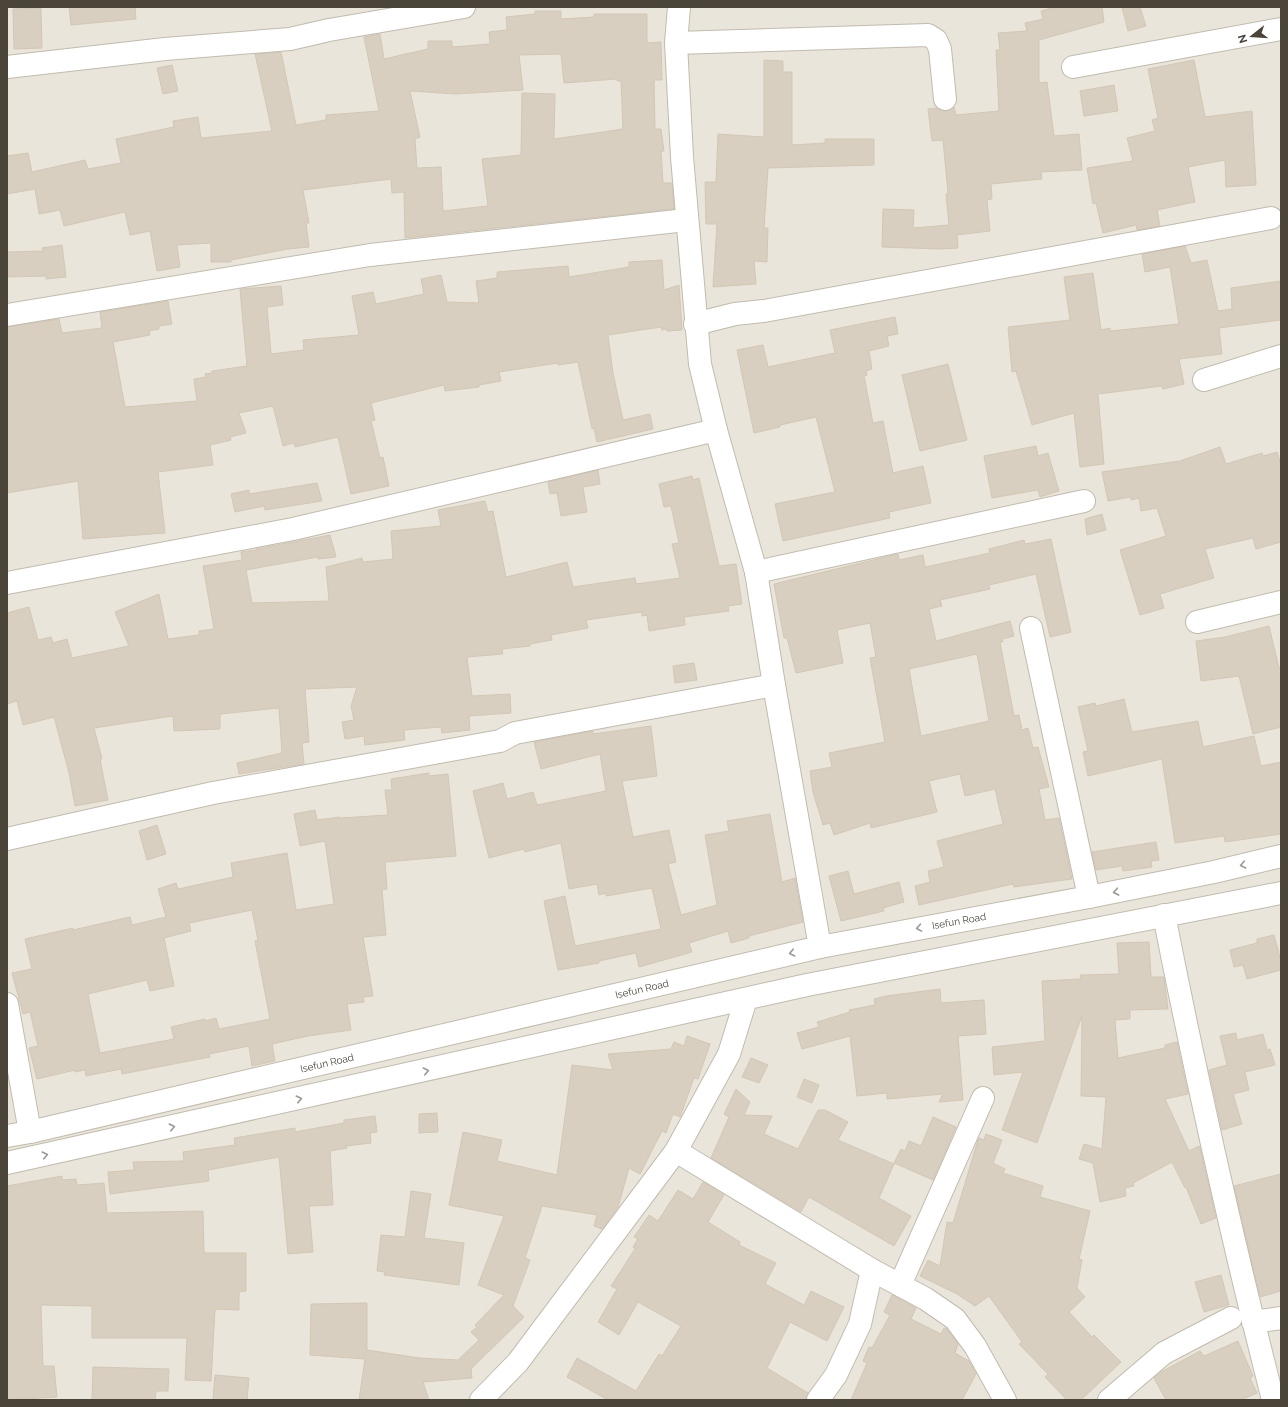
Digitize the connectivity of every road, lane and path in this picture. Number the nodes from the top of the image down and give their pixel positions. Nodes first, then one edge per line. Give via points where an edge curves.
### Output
1 (464, 7) edge
2 (679, 7) edge
3 (1281, 29) edge
4 (676, 43) junction
5 (7, 67) edge
6 (1073, 67) dead end
7 (945, 98) dead end
8 (1271, 218) dead end
9 (686, 220) junction
10 (7, 315) edge
11 (695, 324) junction
12 (1281, 356) edge
13 (1204, 380) dead end
14 (716, 430) junction
15 (1084, 501) dead end
16 (756, 572) junction
17 (7, 583) edge
18 (1281, 602) edge
19 (1197, 622) dead end
20 (1031, 628) dead end
21 (774, 686) junction
22 (7, 839) edge
23 (1281, 856) edge
24 (1281, 892) edge
25 (1089, 897) junction
26 (1164, 915) junction
27 (820, 947) junction
28 (746, 999) junction
29 (7, 1004) edge
30 (983, 1098) dead end
31 (30, 1132) junction
32 (7, 1136) edge
33 (676, 1152) junction
34 (7, 1163) edge
35 (872, 1270) junction
36 (900, 1285) junction
37 (1231, 1318) dead end
38 (1281, 1318) edge
39 (1253, 1322) junction
40 (481, 1400) edge
41 (818, 1400) edge
42 (1005, 1400) edge
43 (1109, 1400) edge
44 (1273, 1400) edge

1 - 5 street via 290,39 165,49
2 - 4 street
3 - 6 street
4 - 7 street via 928,35 936,40 940,49
4 - 9 street
8 - 11 street via 764,311 735,314
9 - 10 street via 370,255
9 - 11 street
11 - 14 street via 700,364
12 - 13 street
14 - 16 street
14 - 17 street via 293,529
15 - 16 street
16 - 21 street
18 - 19 street
20 - 25 street
21 - 22 street via 515,732 500,741 212,793
21 - 27 street
23 -> 25 street, Isefun Road
24 - 26 street
25 -> 27 street, Isefun Road
26 - 28 street via 814,983
26 - 39 street via 1194,1069
27 -> 31 street, Isefun Road
28 - 33 street via 729,1054
34 -> 28 street
29 - 31 street
30 - 36 street
31 - 32 street, Isefun Road
33 - 35 street
33 - 40 street via 518,1362
35 - 36 street
35 - 41 street via 860,1324 836,1375
36 - 42 street via 955,1319 975,1346
37 - 43 street via 1164,1353
38 - 39 street
39 - 44 street

